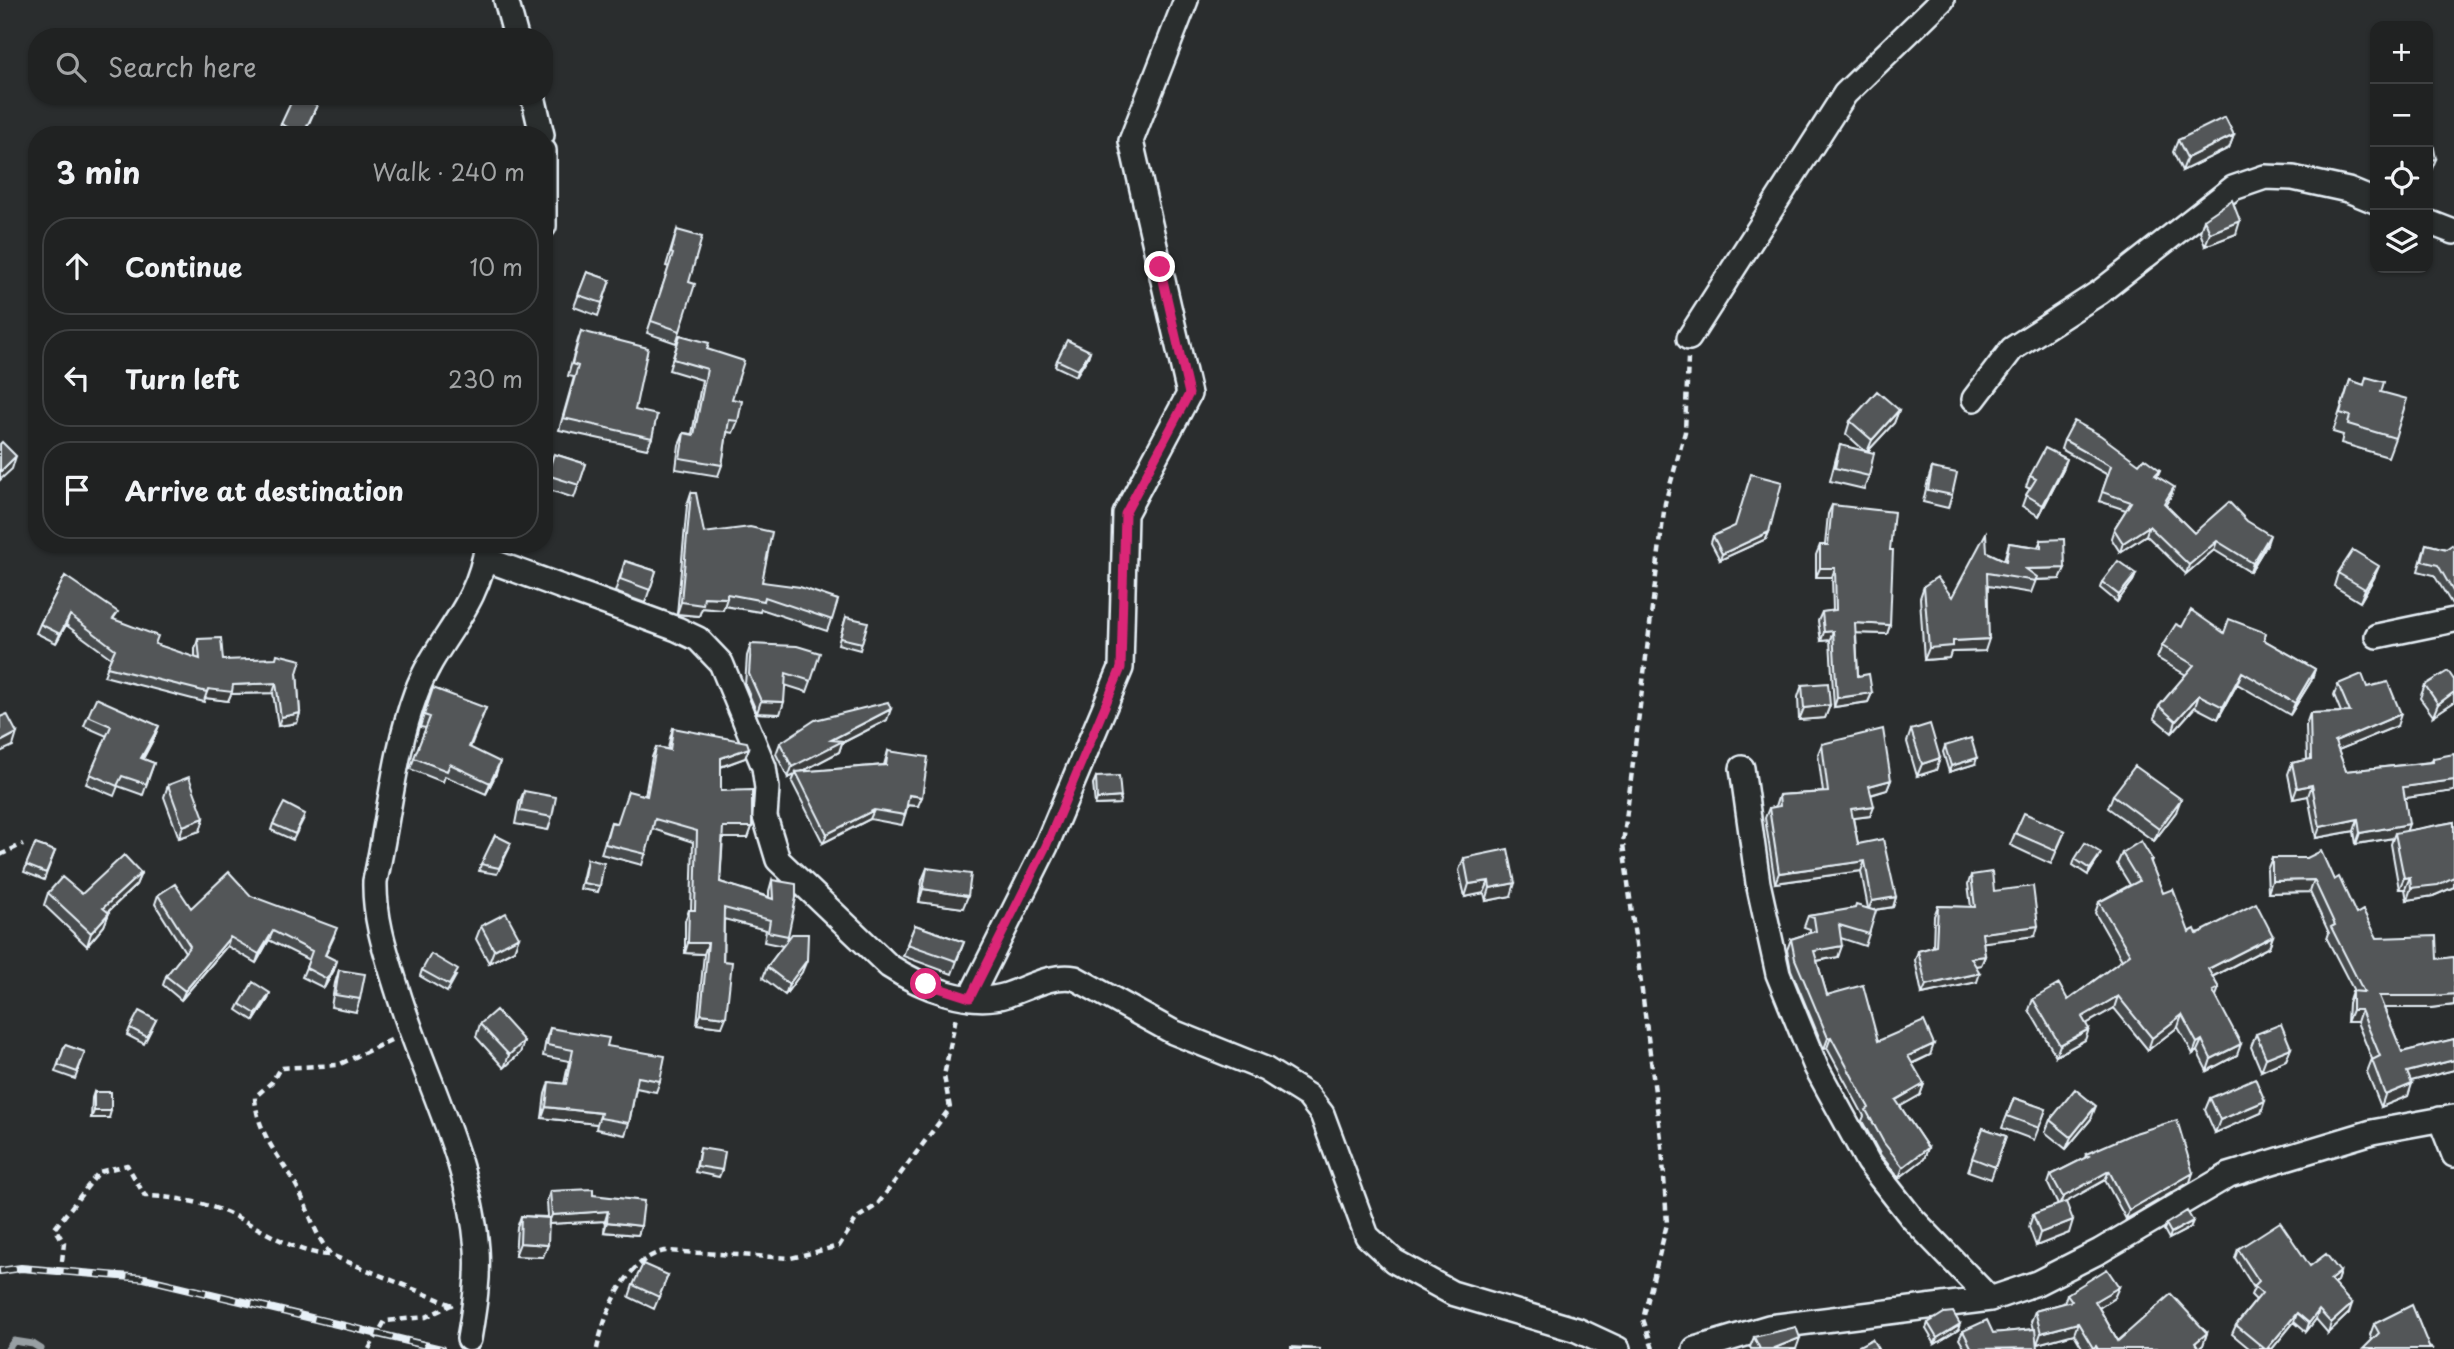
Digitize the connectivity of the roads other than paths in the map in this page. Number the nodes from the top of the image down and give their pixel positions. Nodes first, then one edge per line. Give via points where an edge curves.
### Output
1 (506, 0) edge
2 (1186, 0) edge
3 (1942, 0) edge
4 (514, 28) edge
5 (535, 105) edge
6 (540, 126) edge
7 (2370, 199) edge
8 (2433, 224) edge
9 (2454, 232) edge
10 (1689, 338) road end
11 (1974, 399) dead end
12 (486, 553) edge
13 (488, 553) edge
14 (2454, 620) edge
15 (2376, 636) dead end
16 (1742, 768) dead end
17 (970, 998) junction
18 (2447, 1118) edge
19 (2454, 1155) edge
20 (1990, 1299) junction
21 (469, 1339) dead end
22 (1618, 1349) edge
23 (1695, 1349) edge

1 - 4 street
2 - 17 street via 1131,141 1189,394 1125,514 1121,668 1046,846
3 - 10 street via 1845,94
5 - 6 street
7 - 11 street via 2293,178 2265,177 2233,188 2100,292 2012,349
8 - 9 street
12 - 21 street via 473,596 417,690 406,723 374,906 410,1032 454,1143 475,1228 477,1282
13 - 17 street via 677,629 710,649 721,663 764,767 766,824 778,860 889,966 905,977
14 - 15 street
16 - 20 street via 1758,883 1778,974 1816,1067 1868,1162 1912,1218
17 - 22 street via 994,998 1059,978 1075,978 1173,1032 1265,1069 1297,1087 1322,1114 1367,1236 1394,1261 1452,1293 1577,1330
18 - 19 street
18 - 20 street via 2372,1132 2229,1175 2100,1251 2037,1283
20 - 23 street via 1769,1327

